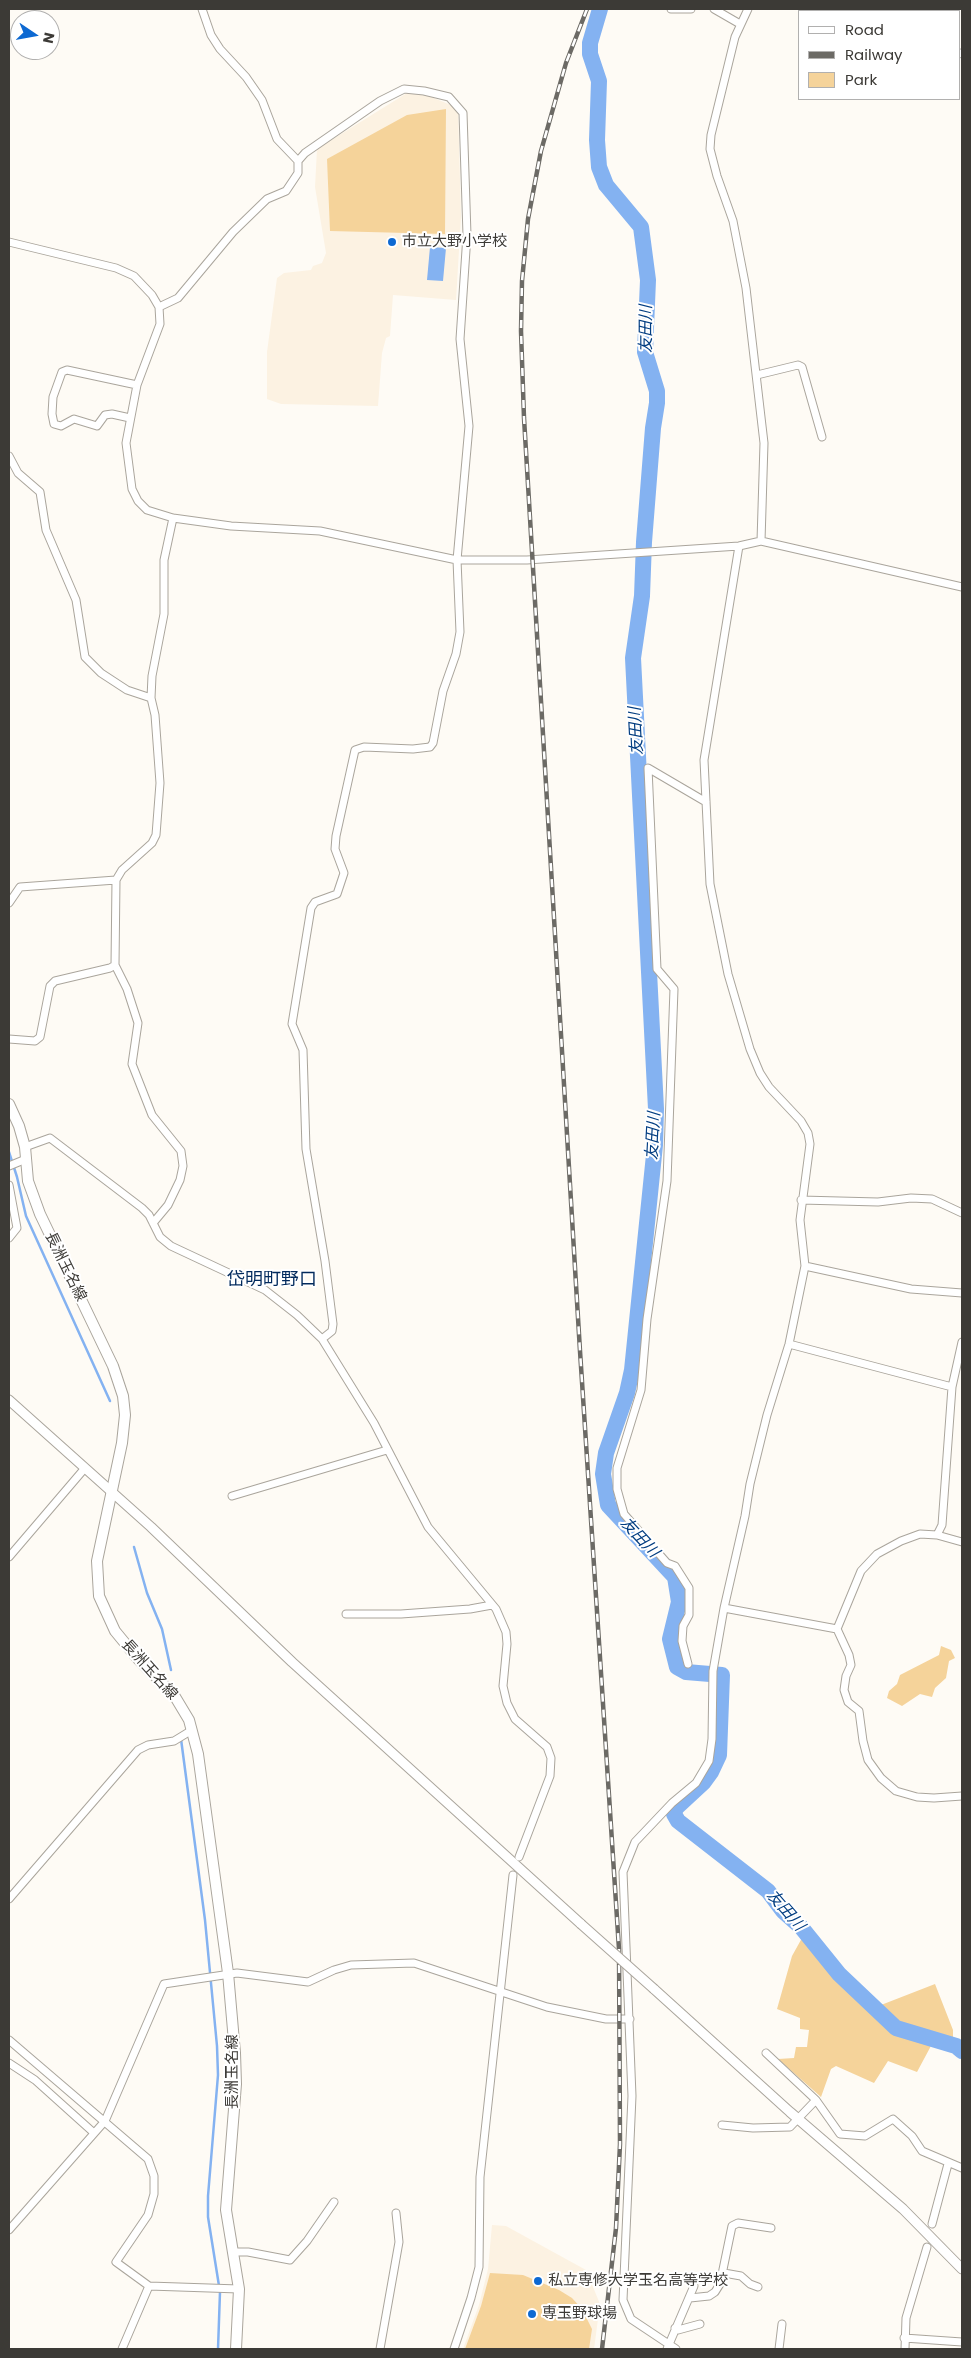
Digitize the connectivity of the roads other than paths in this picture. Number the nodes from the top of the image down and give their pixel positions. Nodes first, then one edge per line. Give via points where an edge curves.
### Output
1 (202, 9) edge
2 (671, 9) edge
3 (691, 9) edge
4 (714, 9) edge
5 (748, 9) edge
6 (740, 24) junction
7 (298, 161) junction
8 (9, 242) edge
9 (159, 307) junction
10 (757, 375) junction
11 (137, 385) junction
12 (130, 418) junction
13 (822, 437) dead end
14 (9, 456) edge
15 (173, 518) junction
16 (761, 541) junction
17 (739, 546) junction
18 (457, 560) junction
19 (962, 587) edge
20 (151, 698) junction
21 (706, 802) junction
22 (116, 880) junction
23 (9, 903) edge
24 (115, 965) junction
25 (9, 1039) edge
26 (9, 1104) edge
27 (25, 1147) junction
28 (16, 1163) edge
29 (9, 1185) edge
30 (801, 1200) junction
31 (962, 1214) edge
32 (153, 1223) junction
33 (9, 1238) edge
34 (805, 1266) junction
35 (962, 1292) edge
36 (322, 1339) junction
37 (962, 1342) edge
38 (788, 1344) junction
39 (952, 1387) junction
40 (9, 1400) edge
41 (388, 1450) junction
42 (85, 1468) junction
43 (111, 1493) junction
44 (232, 1496) dead end
45 (937, 1535) junction
46 (962, 1542) edge
47 (9, 1557) edge
48 (492, 1605) junction
49 (724, 1608) junction
50 (346, 1614) dead end
51 (837, 1628) junction
52 (688, 1664) dead end
53 (192, 1730) junction
54 (962, 1796) edge
55 (519, 1857) dead end
56 (513, 1875) dead end
57 (9, 1898) edge
58 (228, 1973) junction
59 (501, 1992) junction
60 (630, 2019) junction
61 (9, 2040) edge
62 (766, 2054) dead end
63 (9, 2063) edge
64 (816, 2100) junction
65 (799, 2120) junction
66 (105, 2121) junction
67 (722, 2125) dead end
68 (94, 2133) junction
69 (948, 2164) junction
70 (962, 2168) edge
71 (334, 2202) dead end
72 (396, 2213) dead end
73 (932, 2224) dead end
74 (771, 2228) dead end
75 (9, 2230) edge
76 (926, 2247) dead end
77 (233, 2252) junction
78 (962, 2270) edge
79 (724, 2273) junction
80 (150, 2286) junction
81 (694, 2286) dead end
82 (758, 2287) dead end
83 (239, 2288) junction
84 (690, 2298) junction
85 (700, 2324) dead end
86 (782, 2324) dead end
87 (675, 2328) junction
88 (904, 2338) junction
89 (962, 2342) edge
90 (667, 2347) edge
91 (122, 2349) edge
92 (236, 2349) edge
93 (380, 2349) edge
94 (454, 2349) edge
95 (676, 2349) edge
96 (779, 2349) edge
97 (905, 2349) edge

1 - 7 street via 211,35 262,100 277,139
2 - 3 street
4 - 6 street
5 - 6 street
6 - 10 street via 723,81 710,149 741,258
7 - 9 street via 298,173 286,191 267,199 233,232 178,298
7 - 18 street via 380,101 404,89 449,97 463,113 467,235 460,339 469,426
8 - 9 street via 116,268 134,276 152,294
9 - 11 street via 160,324
10 - 13 street via 798,364 802,367
10 - 16 street via 764,443
11 - 12 street
11 - 12 street via 67,370 62,372 52,397 54,424 61,426 74,419 97,426 106,415 112,414
12 - 15 street via 126,454 135,495 147,510
14 - 20 street via 18,473 40,492 46,530 76,600 85,657 107,678 127,690
15 - 18 street via 230,526 320,531
15 - 20 street via 164,560 164,614
16 - 17 street
16 - 19 street
17 - 18 street via 527,560
17 - 21 street via 704,760
18 - 36 street via 460,632 443,691 433,743 430,747 413,749 364,747 355,750 336,836 335,849 344,873 341,886 337,894 315,902 311,908 292,1024 303,1050 306,1149 326,1261 333,1324 332,1331
20 - 22 street via 156,715 160,783 156,835
21 - 30 street via 710,884 741,1022 760,1073 808,1133 810,1144
21 - 52 street via 648,768 657,969 674,990 667,1181 647,1319 641,1390 617,1468 617,1489 624,1514 667,1563 675,1566 689,1588 689,1615 683,1626 682,1641
22 - 23 street via 20,887
22 - 24 street
24 - 25 street via 55,981 50,986 40,1038 35,1041
24 - 32 street via 128,989 138,1024 132,1064 142,1094 152,1116 181,1151 183,1166 180,1180 168,1205
26 - 27 main road, 長洲玉名線
27 - 28 main road, 長洲玉名線
27 - 32 street via 50,1138 142,1208
28 - 43 main road, 長洲玉名線 via 28,1180 40,1214 113,1366 123,1396 122,1443
29 - 33 street via 17,1228
30 - 31 street via 878,1202 932,1199
30 - 34 street
32 - 36 street via 160,1237 171,1246 270,1293
34 - 35 street via 911,1289
34 - 38 street
36 - 41 street
37 - 39 street
38 - 39 street
38 - 49 street via 750,1484
39 - 45 street via 942,1525
40 - 42 street
41 - 44 street
41 - 48 street via 428,1527
42 - 43 street
42 - 47 street
43 - 53 main road, 長洲玉名線 via 98,1561 99,1596 115,1631 174,1694 190,1720
43 - 65 street, bridge via 292,1662
45 - 46 street
45 - 51 street via 920,1534 877,1554 861,1571
48 - 50 street via 401,1614
48 - 55 street via 506,1632 503,1686 506,1703 515,1719 547,1747 551,1758 550,1776
49 - 51 street
49 - 60 street via 713,1673 709,1761 696,1783 635,1842 623,1872
51 - 54 street via 851,1665 844,1690 848,1702 859,1711 868,1760 881,1778 896,1791 917,1797
53 - 57 street via 174,1741 138,1750
53 - 58 main road, 長洲玉名線
56 - 59 street
58 - 59 street via 308,1982 351,1965 414,1963
58 - 66 street via 164,1984
58 - 77 main road, 長洲玉名線 via 236,2052 226,2210
59 - 60 street via 547,2007 606,2019
59 - 94 street via 480,2177 479,2267
60 - 90 street via 632,2096 623,2300 631,2319
61 - 66 street
62 - 64 street
63 - 68 street via 35,2080
64 - 65 street
64 - 69 street via 840,2134 865,2136 893,2119 912,2136 922,2151
65 - 67 street via 790,2127
65 - 78 street via 903,2209
66 - 68 street
66 - 80 street via 148,2159 154,2176 154,2194 148,2214 116,2262
68 - 75 street
69 - 70 street
69 - 73 street
71 - 77 street via 290,2260
72 - 93 street via 399,2242
74 - 79 street via 738,2223 732,2226
76 - 88 street via 906,2318
77 - 83 main road, 長洲玉名線
79 - 82 street via 742,2276
79 - 84 street via 715,2292
80 - 83 street
80 - 91 street
81 - 84 street
83 - 92 main road, 長洲玉名線
84 - 87 street
85 - 87 street
86 - 96 street
87 - 90 street
88 - 89 street
88 - 97 street
90 - 95 street

